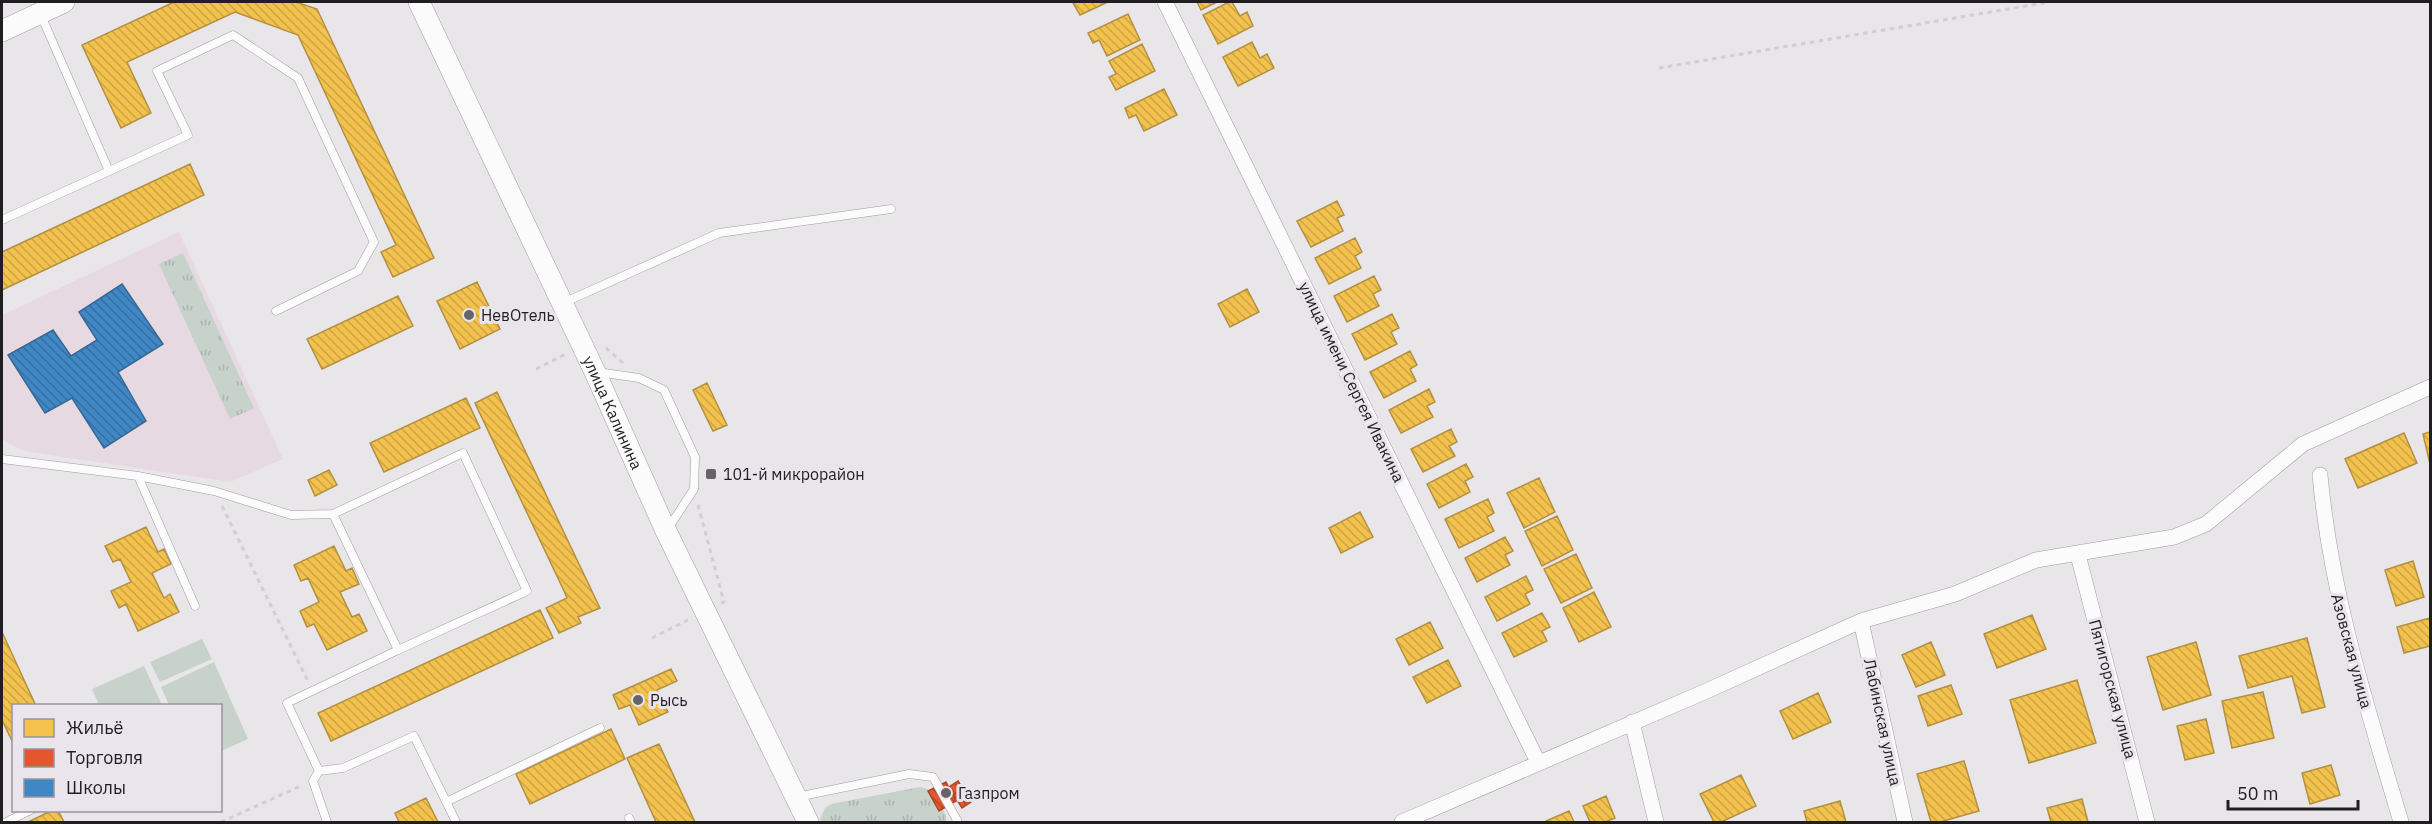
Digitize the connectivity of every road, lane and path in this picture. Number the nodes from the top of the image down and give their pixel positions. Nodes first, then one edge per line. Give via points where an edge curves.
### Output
1 (64, 2) edge
2 (419, 2) edge
3 (1165, 2) edge
4 (2049, 2) edge
5 (40, 13) junction
6 (2, 32) edge
7 (1659, 68) dead end
8 (109, 171) junction
9 (891, 209) dead end
10 (2, 220) edge
11 (562, 303) junction
12 (276, 311) dead end
13 (595, 372) junction
14 (2430, 387) edge
15 (2, 459) edge
16 (138, 476) junction
17 (2320, 476) dead end
18 (214, 491) junction
19 (333, 514) junction
20 (666, 531) junction
21 (2078, 555) junction
22 (195, 606) dead end
23 (1861, 621) junction
24 (398, 650) junction
25 (312, 691) junction
26 (1632, 722) junction
27 (600, 728) dead end
28 (1538, 762) junction
29 (319, 771) junction
30 (313, 781) junction
31 (797, 797) junction
32 (446, 802) junction
33 (27, 812) edge
34 (1412, 820) edge
35 (6, 822) edge
36 (221, 822) edge
37 (327, 822) edge
38 (456, 822) edge
39 (808, 822) edge
40 (956, 822) edge
41 (1656, 822) edge
42 (1905, 822) edge
43 (2147, 822) edge
44 (2401, 822) edge

1 - 5 main road
2 - 11 main road, улица Калинина
3 - 28 street, улица имени Сергея Ивакина
4 - 7 path
5 - 6 main road
5 - 8 lane
8 - 10 lane
8 - 12 lane via 188,135 157,71 233,35 298,78 374,242 358,271
9 - 11 lane via 719,233
11 - 13 main road, улица Калинина
13 - 20 main road, улица Калинина
13 - 20 lane via 639,378 664,390 695,457 694,489
14 - 21 street via 2303,444 2206,524 2174,537
15 - 16 lane
16 - 18 lane
16 - 22 lane
17 - 44 street, Азовская улица via 2335,586
18 - 19 lane via 291,515
18 - 25 path
19 - 24 lane
19 - 24 lane via 463,453 527,591
20 - 31 main road, улица Калинина
21 - 23 street via 2036,560 1955,594
21 - 43 street, Пятигорская улица
23 - 26 street
23 - 42 street, Лабинская улица
24 - 25 lane
25 - 29 lane via 287,703
26 - 28 street
26 - 41 street
27 - 32 lane
28 - 34 street
29 - 30 lane
29 - 32 lane via 343,768 414,736
30 - 36 path
30 - 37 lane
31 - 39 main road, улица Калинина
31 - 40 lane via 909,774 933,777
32 - 38 lane
33 - 35 lane

